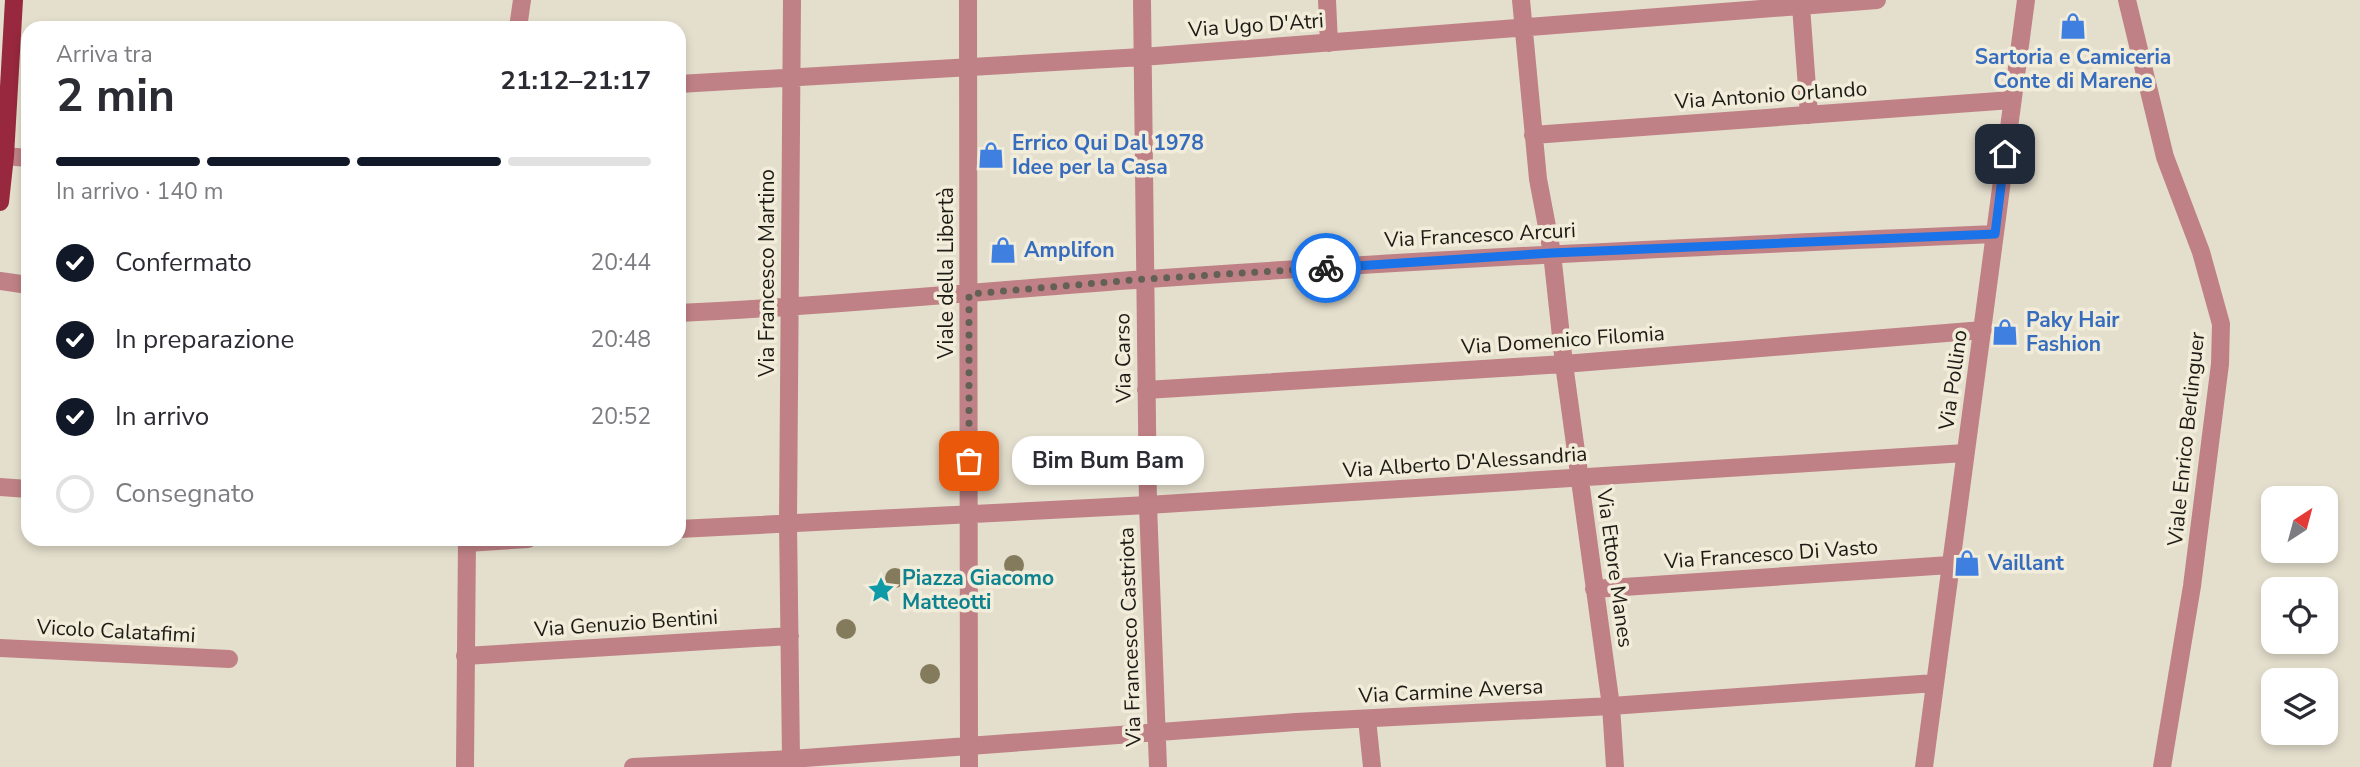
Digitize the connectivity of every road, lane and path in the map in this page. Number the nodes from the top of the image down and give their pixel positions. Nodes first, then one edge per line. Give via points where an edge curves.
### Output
1 (14, 0) edge
2 (523, 0) edge
3 (792, 0) edge
4 (968, 0) edge
5 (1142, 0) edge
6 (1326, 0) edge
7 (1521, 0) edge
8 (1877, 0) edge
9 (2026, 0) edge
10 (2127, 0) edge
11 (1801, 6) junction
12 (519, 21) edge
13 (1525, 26) junction
14 (1329, 43) junction
15 (1142, 57) junction
16 (969, 68) junction
17 (792, 77) junction
18 (686, 84) edge
19 (2012, 100) junction
20 (1809, 115) junction
21 (1533, 135) junction
22 (5, 156) junction
23 (21, 157) edge
24 (0, 202) edge
25 (1995, 234) junction
26 (1552, 253) junction
27 (1145, 279) junction
28 (0, 281) edge
29 (21, 284) edge
30 (969, 294) junction
31 (790, 308) junction
32 (686, 313) edge
33 (1983, 330) junction
34 (1564, 364) junction
35 (1146, 390) junction
36 (1965, 453) junction
37 (1580, 477) junction
38 (0, 487) edge
39 (21, 488) edge
40 (1148, 505) junction
41 (968, 514) junction
42 (788, 522) junction
43 (686, 529) edge
44 (467, 546) edge
45 (1950, 565) junction
46 (1594, 589) junction
47 (790, 636) junction
48 (0, 648) edge
49 (465, 656) junction
50 (229, 659) dead end
51 (1936, 683) junction
52 (1611, 706) junction
53 (1367, 719) junction
54 (1156, 732) junction
55 (970, 746) junction
56 (791, 759) junction
57 (465, 767) edge
58 (633, 767) edge
59 (969, 767) edge
60 (1158, 767) edge
61 (1373, 767) edge
62 (1615, 767) edge
63 (1924, 767) edge
64 (2162, 767) edge

1 - 22 main road
2 - 12 street
3 - 17 street, Via Francesco Martino
4 - 16 street, Viale della Libertà
5 - 15 street, Via Carso
6 - 14 street
7 - 13 street, Via Ettore Manes
8 - 11 street, Via Ugo D'Atri
9 - 19 street, Via Pollino
10 - 64 street, Viale Enrico Berlinguer via 2165,157 2201,252 2221,324 2220,365 2192,586
11 - 13 street, Via Ugo D'Atri
11 - 20 street
13 - 14 street, Via Ugo D'Atri
13 - 21 street, Via Ettore Manes
14 - 15 street, Via Ugo D'Atri
15 - 16 street, Via Ugo D'Atri
15 - 27 street, Via Carso
16 - 17 street, Via Ugo D'Atri
16 - 30 street, Viale della Libertà
17 - 18 street, Via Ugo D'Atri
17 - 31 street, Via Francesco Martino
19 - 20 street, Via Antonio Orlando
19 - 25 street, Via Pollino
20 - 21 street, Via Antonio Orlando
21 - 26 street, Via Ettore Manes
22 - 23 street
22 - 24 main road
25 - 26 street, Via Francesco Arcuri
25 - 33 street, Via Pollino
26 - 27 street, Via Francesco Arcuri
26 - 34 street, Via Ettore Manes
27 - 30 street, Via Francesco Arcuri
27 - 35 street, Via Carso
28 - 29 street
30 - 31 street, Via Francesco Arcuri
30 - 41 street, Viale della Libertà
31 - 32 street, Via Francesco Arcuri
31 - 42 street, Via Francesco Martino
33 - 34 street, Via Domenico Filomia
33 - 36 street, Via Pollino
34 - 35 street, Via Domenico Filomia
34 - 37 street, Via Ettore Manes
35 - 40 street, Via Carso
36 - 37 street, Via Alberto D'Alessandria
36 - 45 street, Via Pollino
37 - 40 street, Via Alberto D'Alessandria
37 - 46 street, Via Ettore Manes
38 - 39 street
40 - 41 street, Via Alberto D'Alessandria
40 - 54 street, Via Francesco Castriota
41 - 42 street
41 - 55 street, Viale della Libertà
42 - 43 street
42 - 47 street, Via Francesco Martino
44 - 49 street
45 - 46 street, Via Francesco Di Vasto
45 - 51 street, Via Pollino
46 - 52 street, Via Ettore Manes
47 - 49 street, Via Genuzio Bentini
47 - 56 street
48 - 50 street, Vicolo Calatafimi
49 - 57 street
51 - 52 street, Via Carmine Aversa
51 - 63 street, Via Pollino
52 - 53 street, Via Carmine Aversa
52 - 62 street, Via Ettore Manes
53 - 54 street, Via Carmine Aversa
53 - 61 street
54 - 55 street, Via Carmine Aversa
54 - 60 street, Via Francesco Castriota
55 - 56 street
55 - 59 street
56 - 58 street

